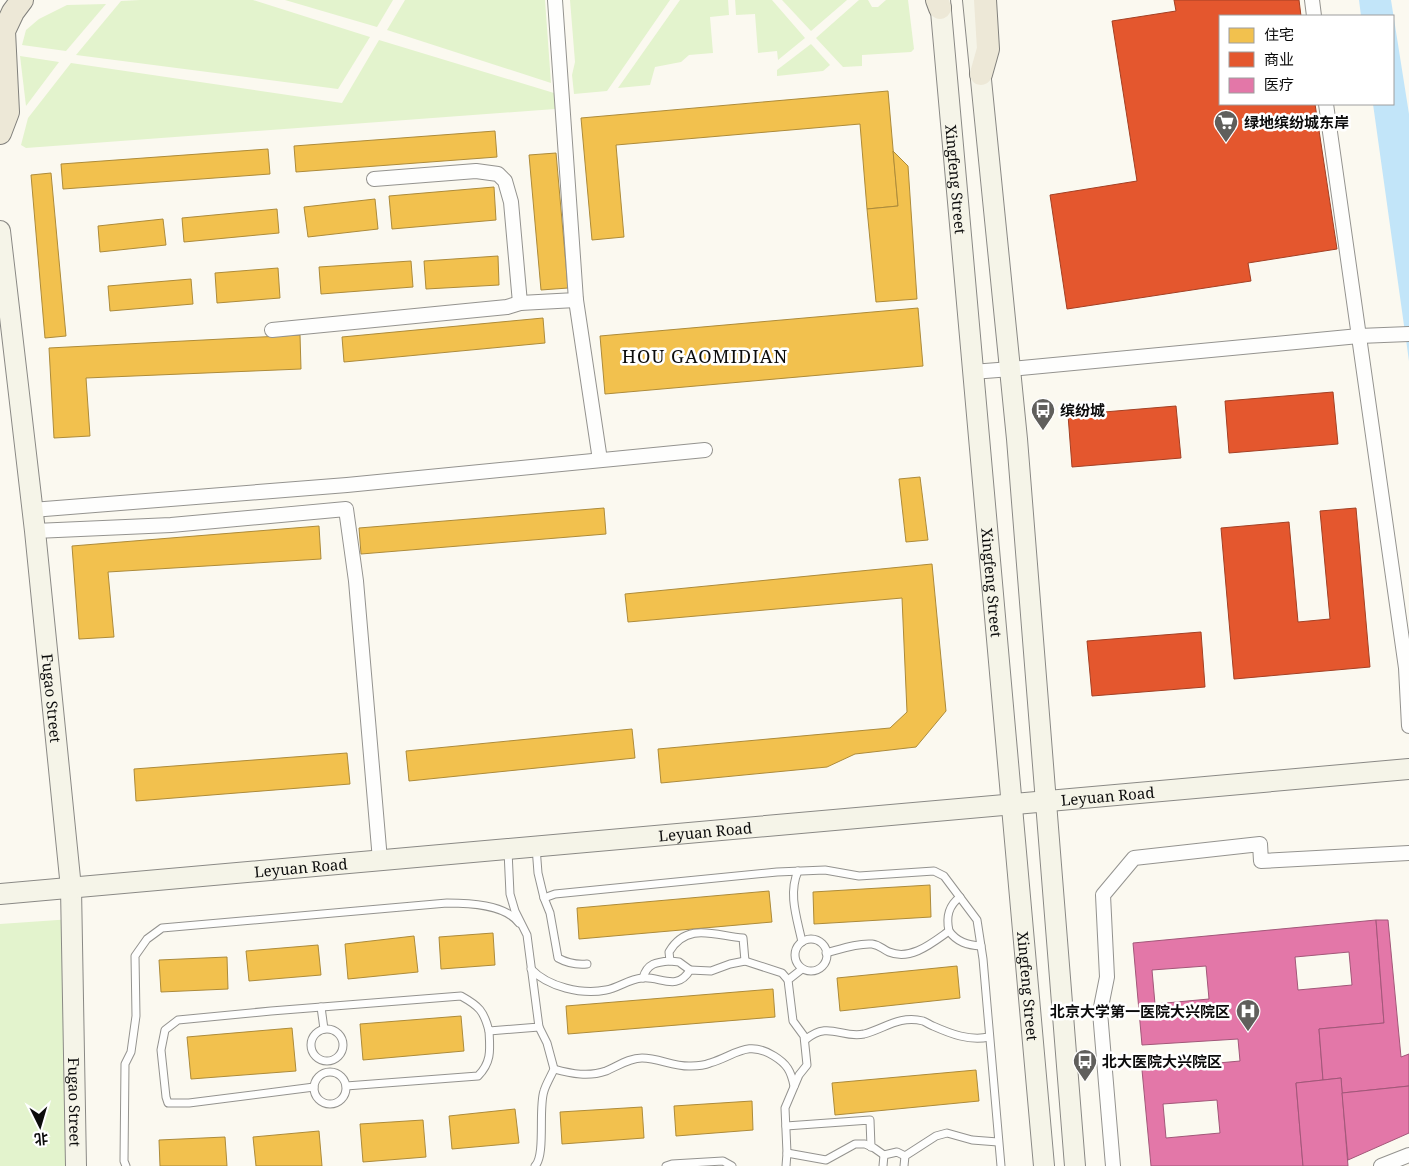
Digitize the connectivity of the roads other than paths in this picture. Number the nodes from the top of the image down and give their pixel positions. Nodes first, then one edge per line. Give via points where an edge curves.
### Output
1 (22, 0) edge
2 (555, 0) edge
3 (973, 0) edge
4 (985, 0) edge
5 (1312, 0) edge
6 (939, 3) edge
7 (1314, 15) edge
8 (981, 74) junction
9 (1326, 105) edge
10 (0, 134) edge
11 (374, 179) dead end
12 (0, 232) edge
13 (576, 300) junction
14 (520, 303) junction
15 (272, 330) dead end
16 (1409, 334) edge
17 (1359, 336) junction
18 (1011, 369) junction
19 (972, 372) junction
20 (705, 450) dead end
21 (600, 460) junction
22 (32, 510) junction
23 (35, 531) junction
24 (1409, 726) edge
25 (1409, 770) edge
26 (1046, 802) junction
27 (1012, 804) junction
28 (536, 847) junction
29 (508, 849) junction
30 (1409, 853) edge
31 (380, 860) junction
32 (798, 870) junction
33 (72, 888) junction
34 (0, 894) edge
35 (960, 897) junction
36 (544, 898) junction
37 (948, 931) junction
38 (527, 935) junction
39 (802, 942) junction
40 (981, 946) junction
41 (826, 953) junction
42 (670, 961) junction
43 (745, 961) junction
44 (587, 964) dead end
45 (531, 969) junction
46 (802, 969) junction
47 (690, 970) junction
48 (643, 978) junction
49 (788, 980) junction
50 (321, 1007) junction
51 (539, 1028) junction
52 (324, 1029) junction
53 (489, 1031) junction
54 (989, 1037) junction
55 (805, 1040) junction
56 (329, 1060) junction
57 (554, 1069) junction
58 (330, 1072) junction
59 (346, 1086) junction
60 (794, 1086) junction
61 (314, 1088) junction
62 (786, 1126) junction
63 (998, 1142) junction
64 (872, 1146) junction
65 (787, 1153) junction
66 (884, 1155) junction
67 (1409, 1155) edge
68 (905, 1156) junction
69 (698, 1164) edge
70 (76, 1166) edge
71 (126, 1166) edge
72 (535, 1166) edge
73 (666, 1166) edge
74 (732, 1166) edge
75 (786, 1166) edge
76 (883, 1166) edge
77 (904, 1166) edge
78 (1001, 1166) edge
79 (1044, 1166) edge
80 (1075, 1166) edge
81 (1113, 1166) edge
82 (1381, 1166) edge

1 - 10 main road via 12,12 4,31 8,112
2 - 13 street
3 - 8 street
4 - 8 main road via 988,49
5 - 7 street
6 - 19 street, Xingfeng Street
8 - 18 street
9 - 17 street
11 - 14 street via 476,171 498,174 505,181 511,202
12 - 22 street, Fugao Street
13 - 14 street
13 - 21 street
14 - 15 street via 507,307
16 - 17 street
17 - 18 street
17 - 24 street via 1406,668
18 - 19 street
18 - 26 street
19 - 27 street, Xingfeng Street
20 - 21 street
21 - 22 street via 347,485
22 - 23 street, Fugao Street
23 - 31 street via 171,525 346,509 356,581
23 - 33 street, Fugao Street
25 - 26 street, Leyuan Road
26 - 27 street, Leyuan Road
26 - 80 street
27 - 28 street, Leyuan Road
27 - 79 street, Xingfeng Street
28 - 29 street, Leyuan Road
28 - 36 lane
29 - 31 street, Leyuan Road
29 - 38 lane via 510,894
30 - 81 street via 1261,861 1260,844 1134,858 1103,895 1106,977 1100,1012
31 - 33 street, Leyuan Road
32 - 35 lane via 825,870 859,876 934,871 944,876
32 - 36 lane via 555,894
32 - 39 lane via 794,880 794,907
33 - 34 street, Leyuan Road
33 - 70 street, Fugao Street
35 - 37 lane via 950,908
35 - 40 lane via 977,920
36 - 44 lane via 558,958 578,965
37 - 40 lane via 956,940
37 - 41 lane via 913,953 888,952 880,945 869,944
38 - 45 lane
38 - 71 lane via 515,918 503,912 480,904 447,902 162,928 147,939 135,956 136,1016 131,1052 125,1064
39 - 41 lane via 818,941
39 - 46 lane via 795,955
40 - 54 lane
41 - 46 lane via 824,963 817,970
42 - 43 lane via 668,952 673,945 688,935 709,932 743,938
42 - 47 lane via 679,962
42 - 48 lane via 655,962 644,971
43 - 47 lane via 711,971
43 - 49 lane via 782,973
45 - 48 lane via 549,982 583,991 606,990
45 - 51 lane
46 - 49 lane
47 - 48 lane via 686,977 677,981
49 - 55 lane via 793,1021
50 - 52 lane
50 - 53 lane via 461,996 475,1004 485,1016
50 - 61 lane via 178,1020 165,1030 161,1050 168,1102 188,1103
51 - 53 lane
51 - 57 lane
52 - 56 lane via 315,1035 311,1044 315,1054
52 - 56 lane via 335,1030 343,1043 338,1056
53 - 59 lane via 490,1057 478,1076
54 - 55 lane via 976,1040 912,1020 893,1022 863,1034 829,1030 811,1034
54 - 63 lane
55 - 60 lane via 807,1065
56 - 58 lane
57 - 60 lane via 569,1074 594,1074 642,1058 690,1066 710,1064 746,1048 757,1048 785,1063 792,1074
57 - 72 lane via 543,1092 540,1147
58 - 59 lane via 341,1077
58 - 61 lane via 318,1078
59 - 61 lane via 341,1100 332,1104 317,1098
60 - 62 lane via 785,1108
62 - 64 lane via 870,1120
62 - 65 lane
63 - 68 lane via 972,1140 947,1132
63 - 78 lane
64 - 65 lane via 855,1144 826,1160
64 - 66 lane
65 - 75 lane
66 - 68 lane via 897,1152
66 - 76 lane
67 - 82 street
68 - 77 lane
69 - 73 lane
69 - 74 lane via 723,1161

